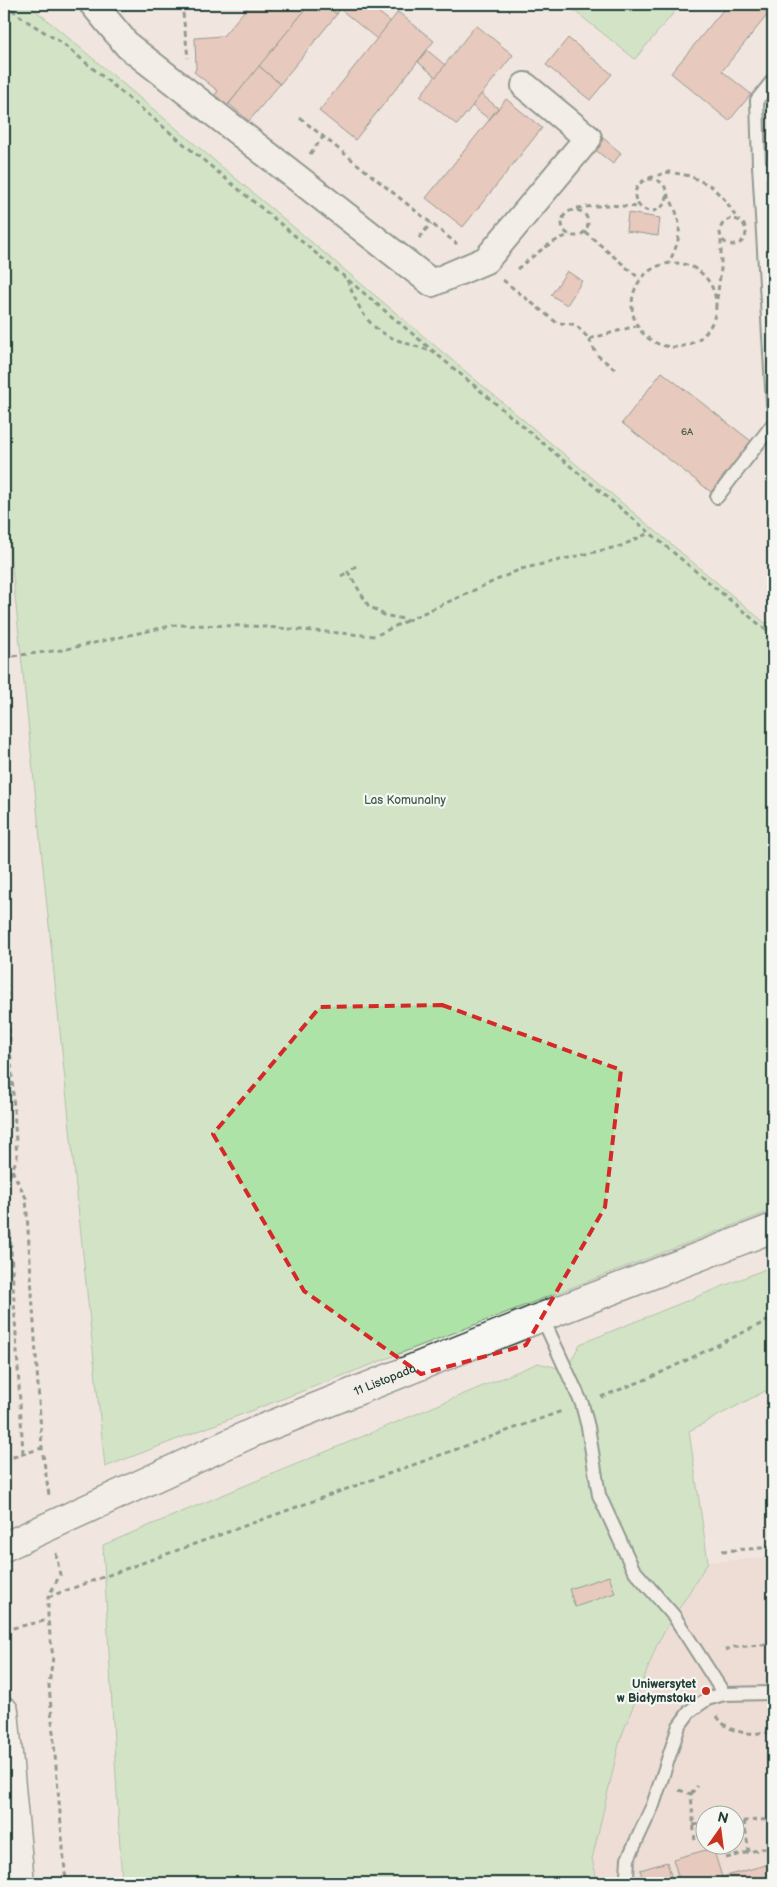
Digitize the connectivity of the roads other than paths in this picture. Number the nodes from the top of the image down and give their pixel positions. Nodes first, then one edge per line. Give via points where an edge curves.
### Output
1 (93, 4) edge
2 (773, 80) edge
3 (525, 86) dead end
4 (759, 165) junction
5 (773, 178) edge
6 (773, 240) edge
7 (764, 252) junction
8 (773, 404) edge
9 (773, 424) edge
10 (717, 497) dead end
11 (773, 1228) edge
12 (542, 1317) junction
13 (4, 1547) edge
14 (773, 1693) edge
15 (724, 1694) junction
16 (4, 1711) edge
17 (20, 1883) edge
18 (630, 1883) edge

1 - 3 street via 128,46 432,283 486,260 588,138
2 - 4 lane via 757,100
4 - 5 lane
4 - 7 lane
6 - 7 lane
7 - 8 lane
9 - 10 lane
11 - 12 street, 11 Listopada
12 - 13 street, 11 Listopada via 254,1432
12 - 15 lane via 582,1404 599,1495 633,1569 674,1616
14 - 15 lane
15 - 18 lane via 707,1699 690,1711 679,1726 653,1805 628,1859
16 - 17 street

